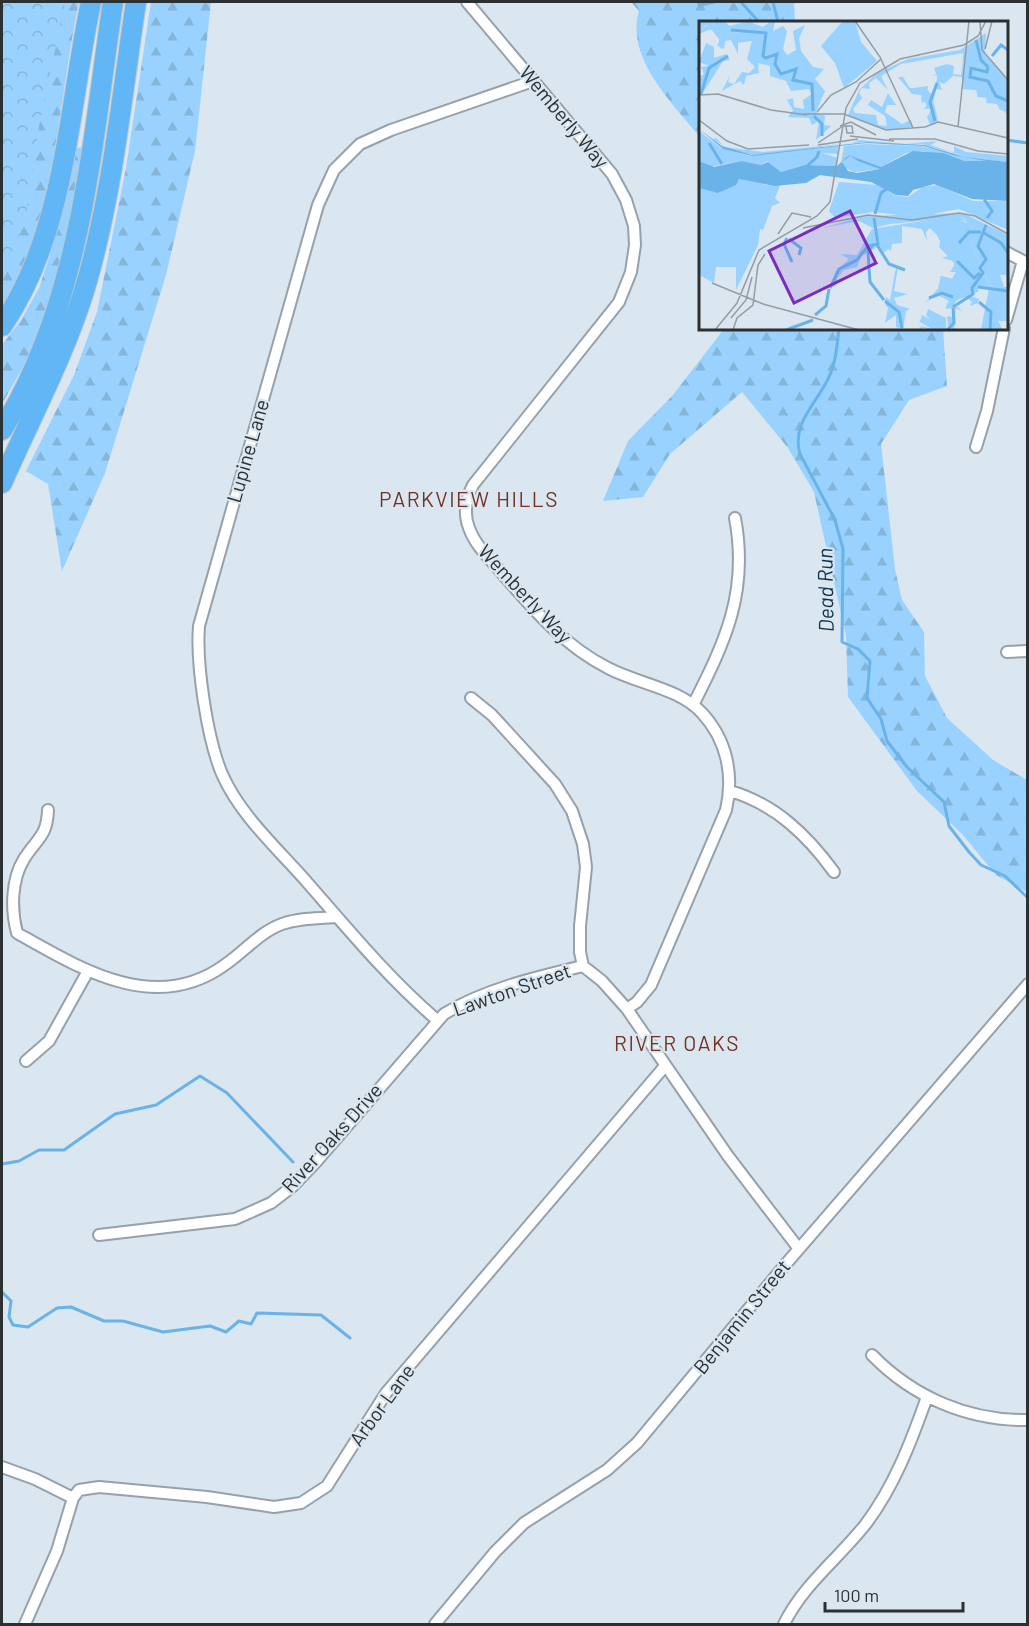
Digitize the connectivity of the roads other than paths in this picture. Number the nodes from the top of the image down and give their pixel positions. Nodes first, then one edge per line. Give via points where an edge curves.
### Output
1 (92, 2) edge
2 (113, 2) edge
3 (136, 2) edge
4 (467, 2) edge
5 (533, 81) junction
6 (1008, 253) edge
7 (1025, 262) edge
8 (1008, 314) edge
9 (2, 326) edge
10 (1004, 330) edge
11 (44, 388) junction
12 (2, 430) edge
13 (976, 447) dead end
14 (2, 459) edge
15 (2, 483) edge
16 (735, 518) dead end
17 (1028, 651) edge
18 (1007, 652) dead end
19 (471, 698) dead end
20 (693, 705) junction
21 (730, 791) junction
22 (48, 810) dead end
23 (834, 872) dead end
24 (337, 917) junction
25 (583, 966) junction
26 (88, 971) junction
27 (1028, 984) edge
28 (627, 1009) junction
29 (437, 1020) junction
30 (26, 1061) dead end
31 (665, 1066) junction
32 (99, 1235) dead end
33 (799, 1249) junction
34 (872, 1355) dead end
35 (927, 1397) junction
36 (1028, 1420) edge
37 (2, 1467) edge
38 (73, 1498) junction
39 (25, 1624) edge
40 (435, 1624) edge
41 (784, 1624) edge

1 - 9 highway via 50,216 22,294
2 - 12 highway via 71,266 42,354
3 - 11 highway via 97,244 70,330
4 - 5 street, Wemberly Way
5 - 20 street, Wemberly Way via 616,181 634,226 634,261 626,287 610,314 473,484 465,507 468,526 479,546 522,597 572,647 615,672
5 - 24 street, Lupine Lane via 372,137 344,157 334,170 318,205 200,617 199,657 212,743 222,774 247,813
6 - 7 street
7 - 8 street
10 - 13 street
11 - 14 highway
11 - 15 highway
16 - 20 street via 738,558 732,616 723,647
17 - 18 street
19 - 25 street, Lawton Street via 492,715 555,784 572,811 586,867 580,943
20 - 21 street, Wemberly Way via 710,723 725,751
21 - 23 street via 758,801 790,822
21 - 28 street, Wemberly Way via 726,810 663,960 645,994
22 - 26 street via 43,836 24,858 18,872 13,916 17,933
24 - 26 street via 283,924 210,974 179,985 132,985
24 - 29 street, Lawton Street via 398,985
25 - 28 street, Lawton Street
25 - 29 street, Lawton Street via 557,971 469,1002
26 - 30 street via 49,1041
27 - 33 street, Benjamin Street
28 - 31 street, Lawton Street
29 - 32 street, River Oaks Drive via 316,1162 271,1203 235,1218
31 - 33 street, Lawton Street
31 - 38 street, Arbor Lane via 386,1393 334,1478 318,1493 301,1503 274,1507 99,1487 79,1490
33 - 40 street, Benjamin Street via 637,1443 607,1470 524,1523
34 - 35 street via 898,1380
35 - 36 street via 971,1413
35 - 41 street via 900,1467 879,1505 864,1527 804,1591
37 - 38 street
38 - 39 street via 55,1555

